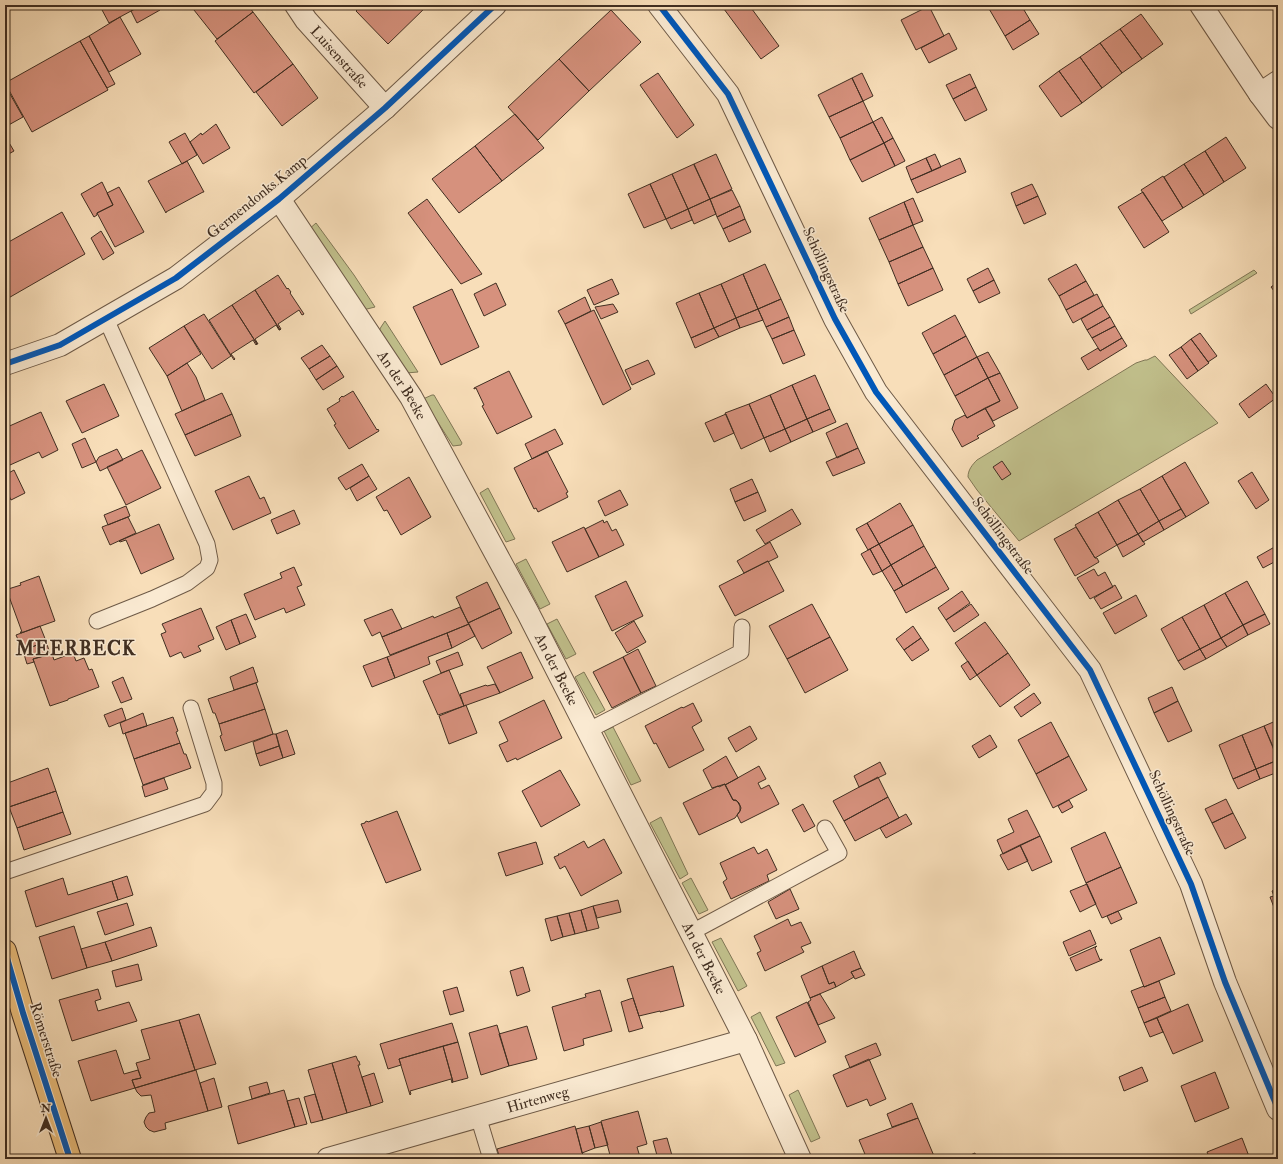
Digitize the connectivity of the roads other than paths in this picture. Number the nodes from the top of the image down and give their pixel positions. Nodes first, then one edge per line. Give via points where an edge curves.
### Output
1 (296, 5) edge
2 (495, 5) edge
3 (658, 5) edge
4 (1201, 5) edge
5 (1278, 82) edge
6 (1260, 94) junction
7 (385, 108) junction
8 (1278, 118) edge
9 (279, 198) junction
10 (106, 319) junction
11 (5, 364) edge
12 (97, 621) dead end
13 (742, 627) dead end
14 (191, 708) dead end
15 (588, 730) junction
16 (825, 828) dead end
17 (5, 872) edge
18 (692, 932) junction
19 (5, 951) edge
20 (746, 1040) junction
21 (1278, 1110) edge
22 (478, 1116) junction
23 (70, 1159) edge
24 (328, 1159) edge
25 (491, 1159) edge
26 (800, 1159) edge

1 - 7 street, Luisenstraße via 306,20
2 - 7 street, Germendonks Kamp
3 - 21 street, Schöllingstraße via 728,94 835,319 876,392 1090,670 1191,884 1225,982
4 - 6 street
5 - 6 street
6 - 8 street
7 - 9 street, Germendonks Kamp
9 - 10 street, Germendonks Kamp via 176,278
9 - 15 street, An der Beeke via 410,397 528,613
10 - 11 street, Germendonks Kamp via 60,345
10 - 12 lane via 207,544 210,560 207,568 188,583
13 - 15 lane via 741,652
14 - 17 lane via 214,783 214,792 205,804
15 - 18 street, An der Beeke
16 - 18 lane via 839,853
18 - 20 street, An der Beeke
19 - 23 main road, Römerstraße
20 - 22 street, Hirtenweg
20 - 26 street, An der Beeke
22 - 24 street, Hirtenweg
22 - 25 lane

